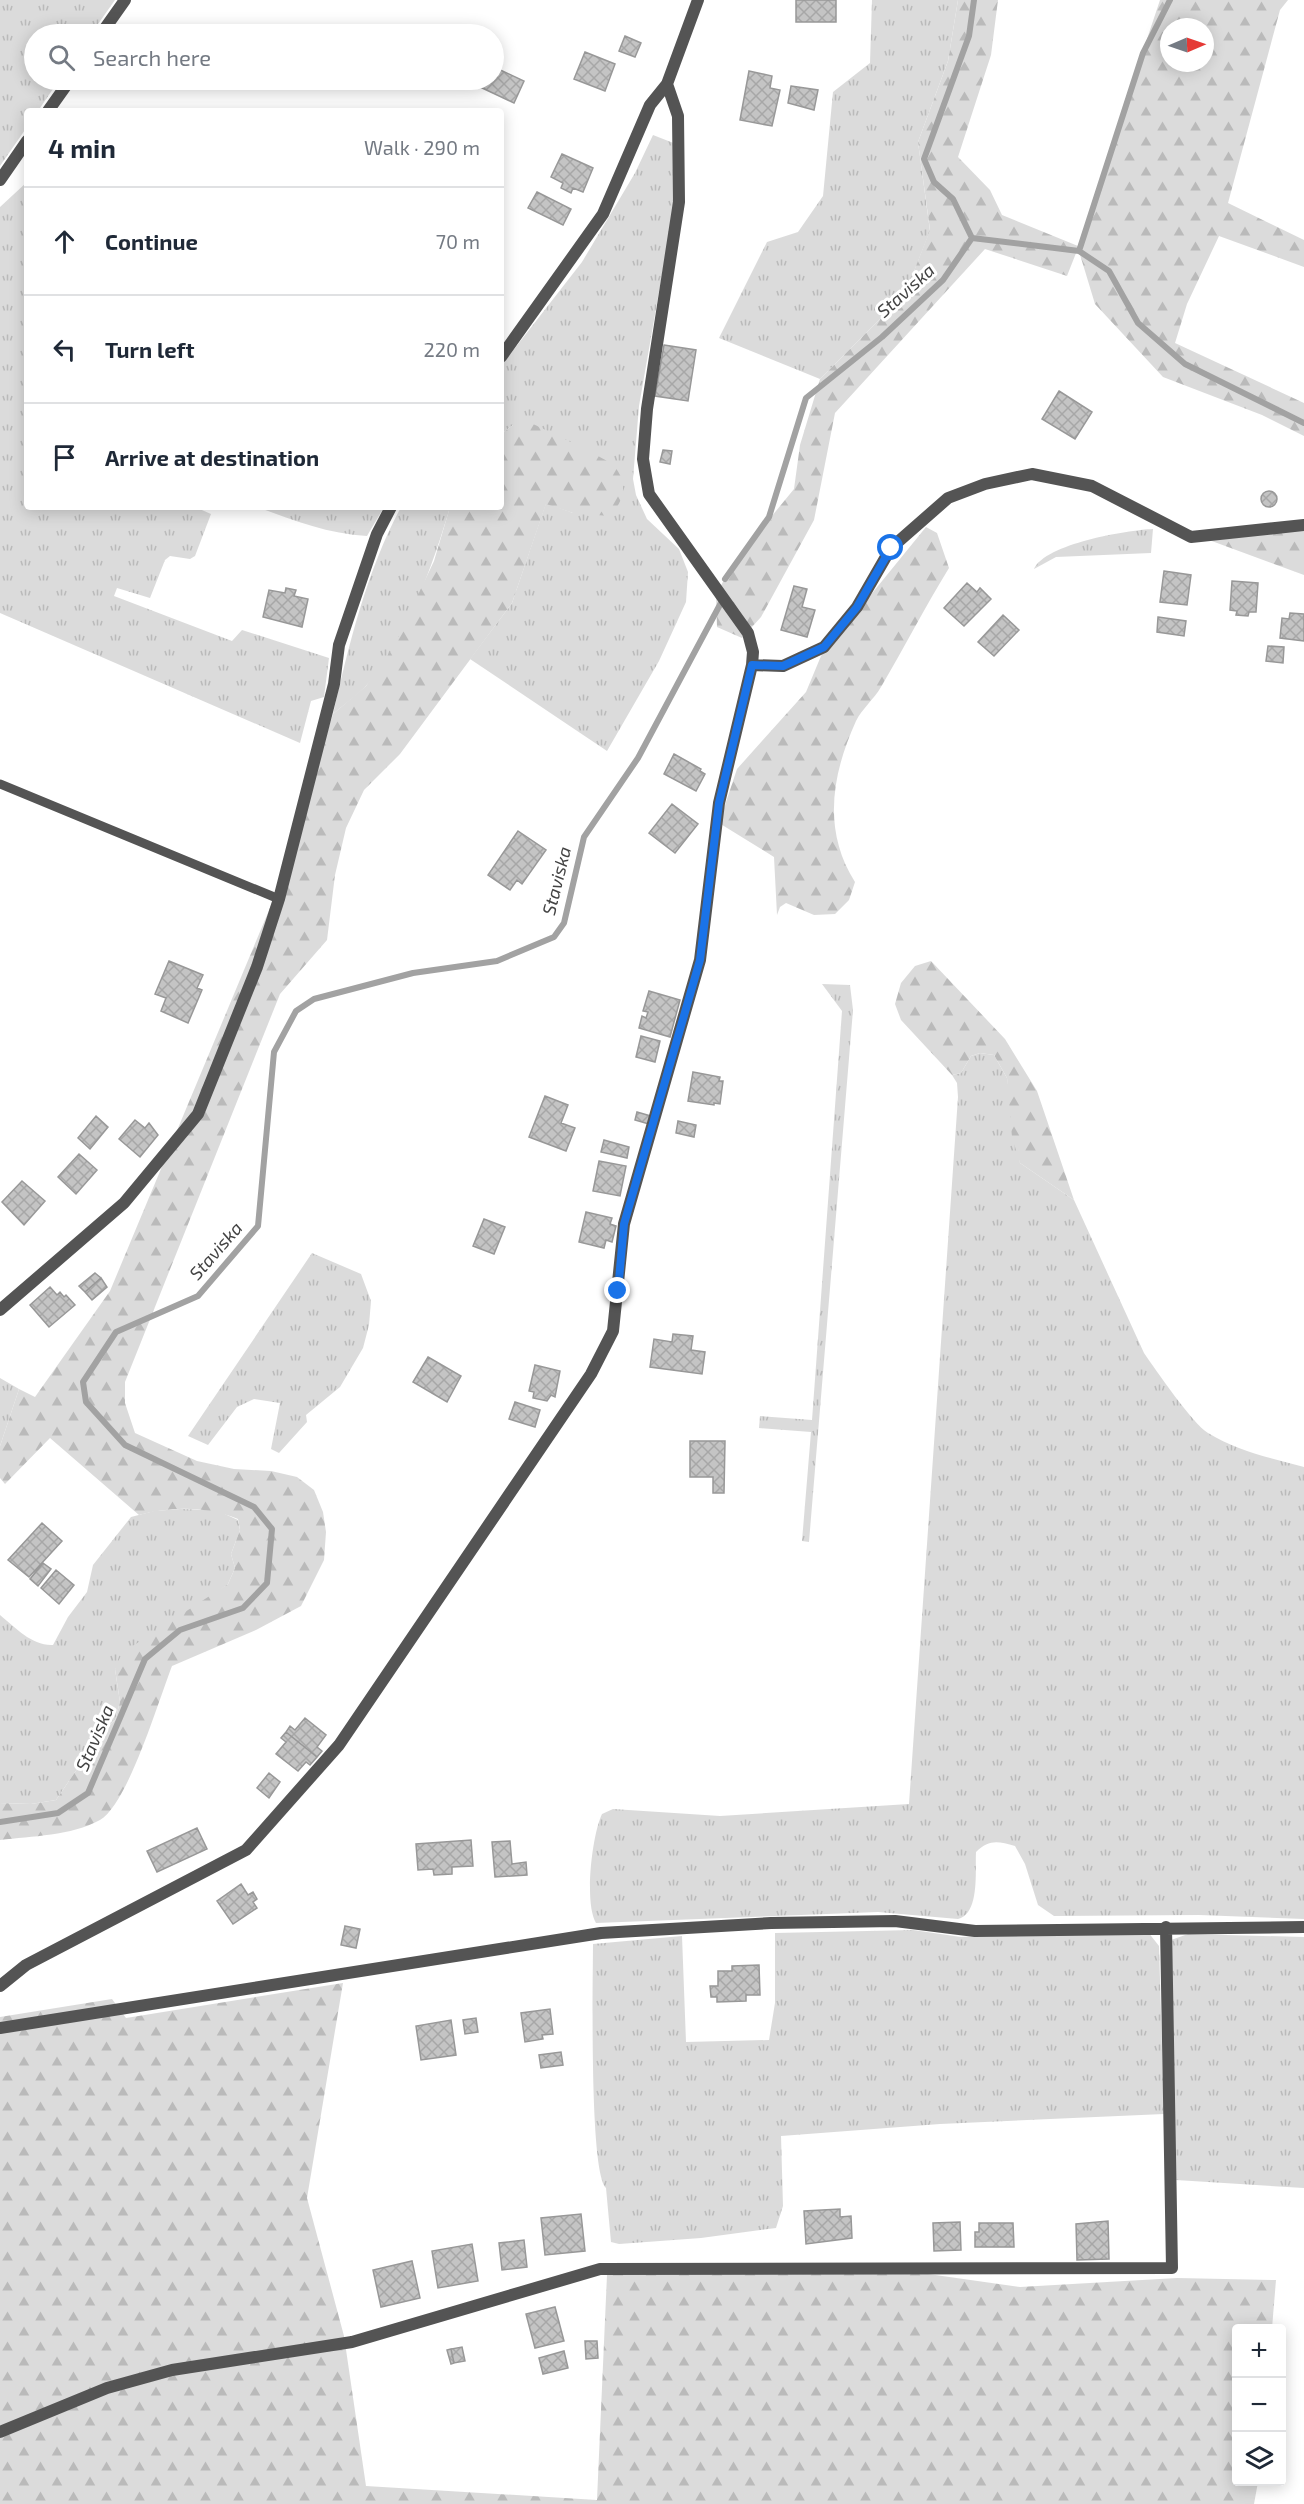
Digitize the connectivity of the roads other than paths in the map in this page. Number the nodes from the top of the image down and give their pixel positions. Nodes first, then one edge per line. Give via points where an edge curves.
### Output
1 (126, 0) edge
2 (698, 0) edge
3 (108, 24) edge
4 (667, 84) junction
5 (63, 90) edge
6 (50, 108) edge
7 (24, 145) edge
8 (0, 180) edge
9 (504, 353) edge
10 (389, 510) edge
11 (1304, 525) edge
12 (752, 665) junction
13 (0, 784) edge
14 (279, 899) junction
15 (0, 1310) edge
16 (1166, 1927) junction
17 (1304, 1927) edge
18 (0, 1986) edge
19 (0, 2028) edge
20 (0, 2432) edge

1 - 3 street
2 - 4 street
4 - 9 street via 650,105 603,214
4 - 12 street via 678,116 679,201 643,459 649,494 748,633
5 - 6 street
7 - 8 street
10 - 14 street via 377,534 339,645 334,684
11 - 12 street via 1191,537 1092,486 1032,474 985,484 948,498 891,548 857,607 824,647 783,666
12 - 18 street via 719,803 700,960 624,1224 613,1331 591,1374 339,1745 246,1850 26,1965
13 - 14 lane
14 - 15 street via 257,967 198,1114 124,1203
16 - 17 street
16 - 19 street via 975,1931 895,1921 771,1923 601,1933
16 - 20 street via 1172,2268 600,2269 352,2342 172,2370 107,2388

